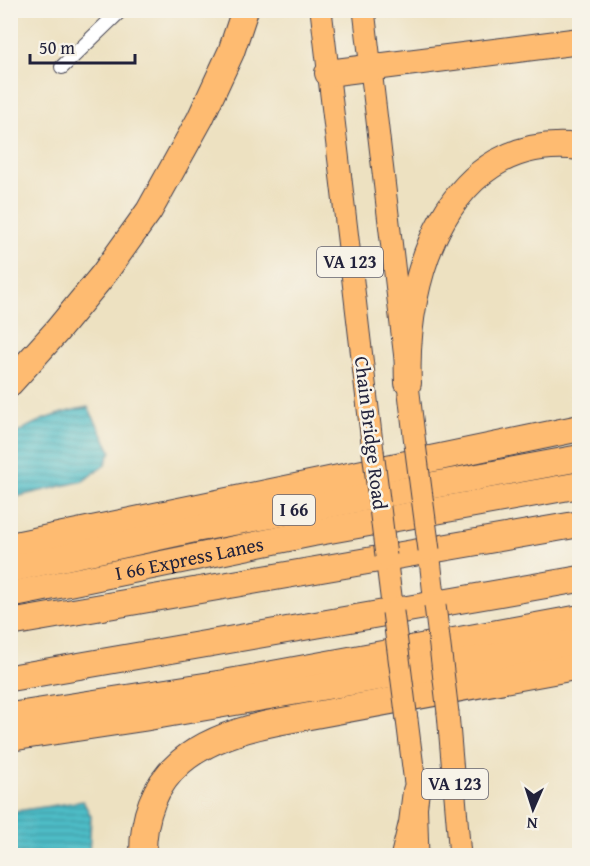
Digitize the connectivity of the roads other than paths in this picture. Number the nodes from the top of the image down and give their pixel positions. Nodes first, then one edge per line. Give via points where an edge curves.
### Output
1 (121, 10) edge
2 (245, 10) edge
3 (321, 10) edge
4 (364, 10) edge
5 (579, 40) edge
6 (62, 67) dead end
7 (370, 68) junction
8 (328, 74) junction
9 (579, 147) edge
10 (10, 383) edge
11 (408, 383) junction
12 (579, 428) edge
13 (579, 458) edge
14 (579, 485) edge
15 (579, 524) edge
16 (10, 546) edge
17 (429, 550) junction
18 (375, 558) junction
19 (10, 569) edge
20 (579, 579) edge
21 (10, 594) edge
22 (435, 605) junction
23 (393, 612) junction
24 (579, 618) edge
25 (10, 623) edge
26 (579, 642) edge
27 (579, 666) edge
28 (10, 678) edge
29 (10, 716) edge
30 (10, 738) edge
31 (416, 791) junction
32 (143, 855) edge
33 (404, 855) edge
34 (418, 855) edge
35 (460, 855) edge

1 - 6 street
2 - 10 highway via 231,52 200,118 149,211 96,283
3 - 8 main road, Chain Bridge Road / VA 123
4 - 7 main road, VA 123
5 - 7 highway
7 - 8 highway
7 - 11 main road, VA 123
8 - 18 main road, Chain Bridge Road / VA 123, bridge via 373,451
9 - 11 highway via 556,146 515,154 481,173 453,203 429,246 417,282 407,345
11 - 17 main road, VA 123, bridge
12 - 16 highway
13 - 19 highway, I 66 via 195,529
14 - 21 highway, I 66 Express Lanes
15 - 17 highway
17 - 18 highway
17 - 22 main road, VA 123
18 - 23 main road, Chain Bridge Road / VA 123
18 - 25 highway
20 - 22 highway
22 - 23 highway
22 - 35 main road, VA 123, bridge
23 - 28 highway
23 - 31 main road, Chain Bridge Road / VA 123, bridge
24 - 29 highway via 224,683
26 - 30 highway
27 - 32 highway via 258,725 223,735 188,755 164,780 149,811
31 - 33 highway
31 - 34 main road, Chain Bridge Road / VA 123

